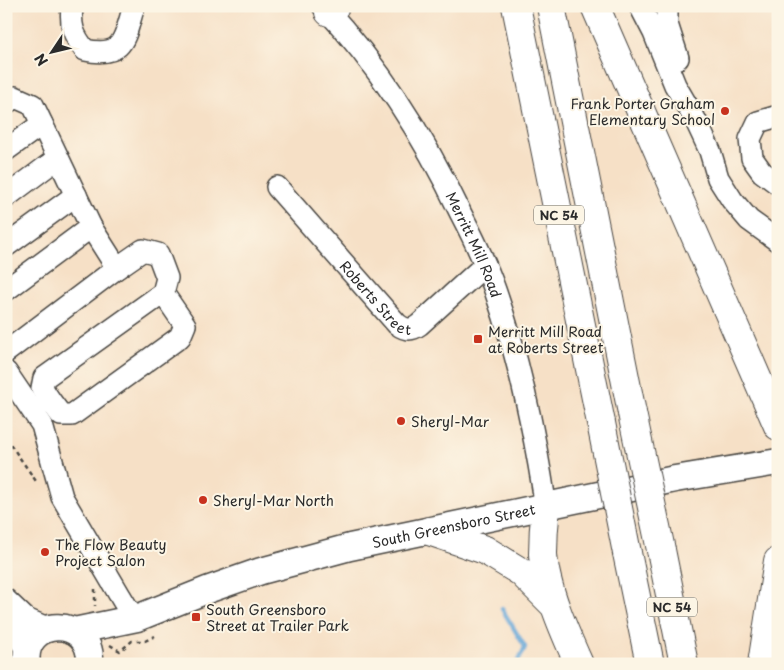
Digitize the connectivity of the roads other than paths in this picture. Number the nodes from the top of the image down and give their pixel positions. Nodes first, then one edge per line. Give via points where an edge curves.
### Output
1 (72, 6) edge
2 (134, 6) edge
3 (516, 6) edge
4 (551, 6) edge
5 (594, 6) edge
6 (640, 6) edge
7 (667, 6) edge
8 (329, 8) edge
9 (6, 103) edge
10 (778, 116) edge
11 (696, 121) junction
12 (42, 124) junction
13 (6, 150) edge
14 (58, 158) junction
15 (778, 184) edge
16 (277, 187) dead end
17 (76, 195) junction
18 (6, 197) edge
19 (91, 227) junction
20 (778, 241) edge
21 (6, 246) edge
22 (485, 264) junction
23 (117, 268) junction
24 (6, 290) edge
25 (163, 293) junction
26 (6, 352) edge
27 (6, 372) edge
28 (40, 405) junction
29 (778, 426) edge
30 (778, 462) edge
31 (546, 508) junction
32 (430, 531) junction
33 (778, 561) edge
34 (6, 600) edge
35 (556, 607) junction
36 (6, 618) edge
37 (138, 618) junction
38 (47, 628) junction
39 (74, 630) junction
40 (26, 659) edge
41 (90, 663) edge
42 (579, 664) edge
43 (650, 664) edge
44 (684, 664) edge
45 (762, 664) edge

1 - 2 street via 71,26 78,42 85,50 98,53 111,52 123,42
3 - 43 highway, NC 54, bridge
4 - 44 highway, NC 54, bridge
5 - 29 highway
6 - 11 street via 675,85
7 - 11 street via 667,24
8 - 22 street, Merritt Mill Road via 390,87 419,134 443,175
9 - 12 street via 15,97 33,106
10 - 15 street via 758,122 750,139 752,158 762,172
11 - 20 street via 718,178 732,200 749,220
12 - 13 street
12 - 14 street
14 - 17 street
14 - 18 street
16 - 22 street, Roberts Street via 402,328 408,330 419,326
17 - 19 street
17 - 21 street
19 - 23 street
19 - 24 street
22 - 31 street, Merritt Mill Road via 517,360
23 - 25 street via 143,250 158,254 167,278
23 - 26 street
25 - 28 street via 44,378
25 - 28 street via 185,325 180,337 72,415 61,415
27 - 28 street
28 - 37 street via 42,425 62,497 128,609
30 - 31 main road, South Greensboro Street via 676,479
31 - 32 main road, South Greensboro Street
31 - 35 highway via 543,556
32 - 35 highway via 485,550 522,572
32 - 37 main road, South Greensboro Street via 350,547 261,571
33 - 45 highway
34 - 38 street via 26,619
35 - 42 highway
36 - 40 street
37 - 39 main road, South Greensboro Street
37 - 41 main road, South Greensboro Street
38 - 39 main road, South Greensboro Street via 55,626
38 - 40 main road via 33,638
39 - 41 main road via 87,644

